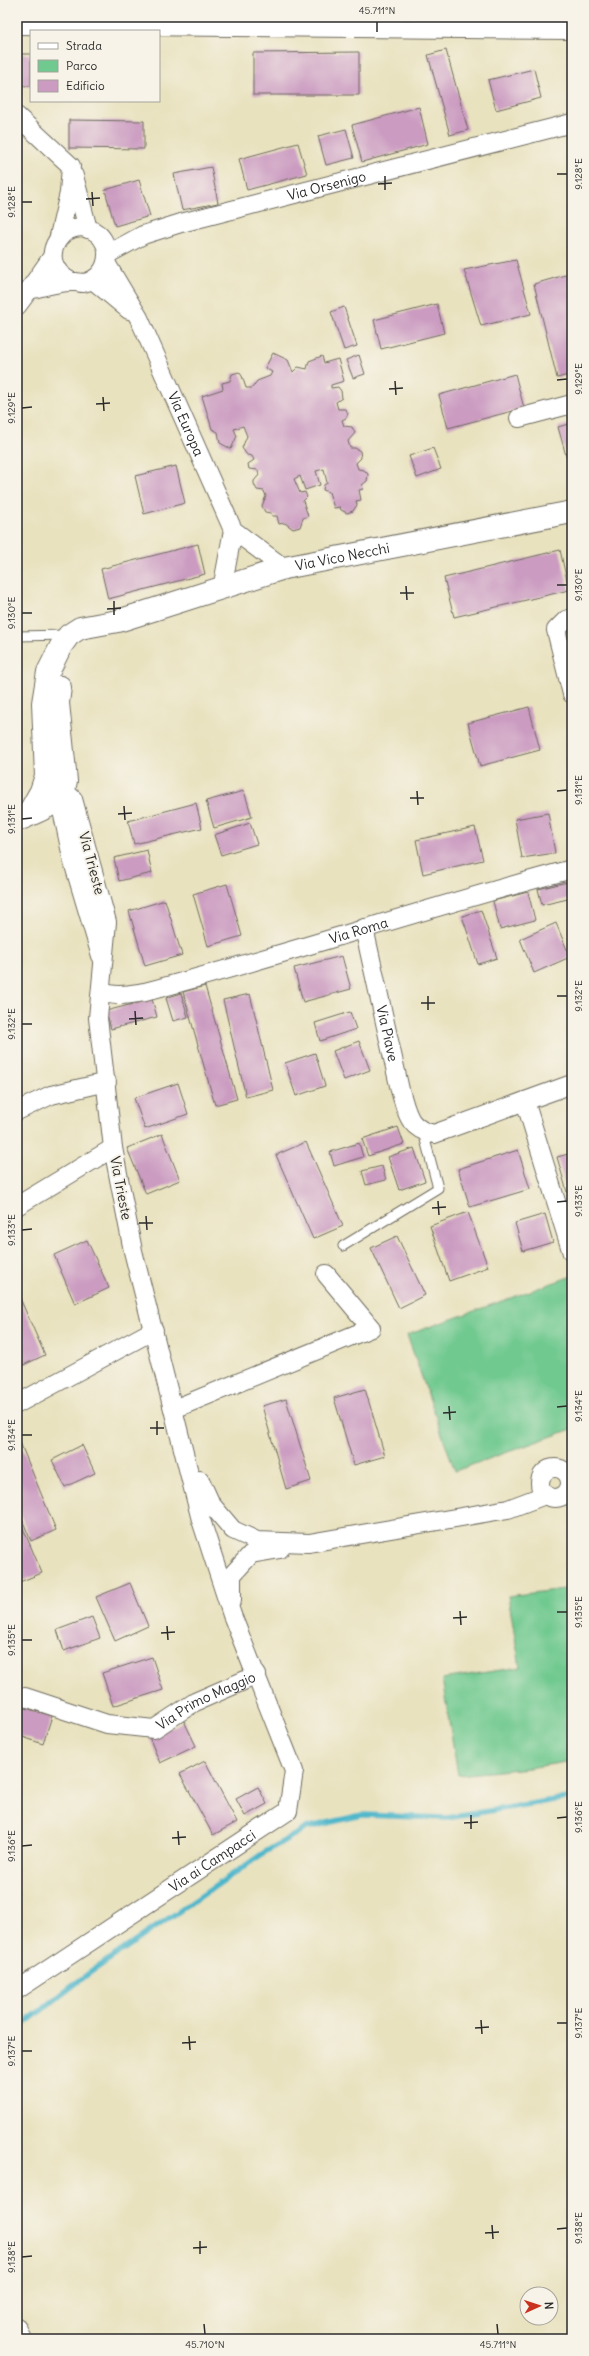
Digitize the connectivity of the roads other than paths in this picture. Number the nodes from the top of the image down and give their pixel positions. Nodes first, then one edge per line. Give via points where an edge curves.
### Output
1 (289, 22) edge
2 (17, 25) edge
3 (572, 30) edge
4 (17, 116) edge
5 (572, 123) edge
6 (71, 166) junction
7 (92, 231) junction
8 (143, 235) junction
9 (59, 236) junction
10 (52, 256) junction
11 (107, 258) junction
12 (93, 280) junction
13 (72, 282) junction
14 (29, 290) junction
15 (17, 306) edge
16 (139, 318) junction
17 (572, 404) edge
18 (519, 418) dead end
19 (572, 512) edge
20 (233, 530) junction
21 (284, 568) junction
22 (222, 589) junction
23 (572, 618) edge
24 (118, 621) junction
25 (70, 635) junction
26 (17, 636) edge
27 (572, 694) edge
28 (44, 727) junction
29 (60, 794) junction
30 (26, 813) edge
31 (572, 869) edge
32 (364, 928) junction
33 (102, 977) junction
34 (107, 1082) junction
35 (572, 1084) edge
36 (525, 1101) junction
37 (17, 1110) edge
38 (423, 1132) junction
39 (113, 1148) junction
40 (17, 1206) edge
41 (342, 1246) dead end
42 (572, 1253) edge
43 (326, 1274) dead end
44 (154, 1330) junction
45 (17, 1404) edge
46 (174, 1409) junction
47 (185, 1451) junction
48 (570, 1479) edge
49 (542, 1489) junction
50 (308, 1543) junction
51 (232, 1615) junction
52 (256, 1675) junction
53 (25, 1697) dead end
54 (17, 1990) edge
55 (17, 2327) edge
56 (22, 2339) edge

1 - 2 street
1 - 3 street
4 - 6 street
5 - 8 street, Via Orsenigo via 181,223
6 - 7 street
6 - 9 street via 69,193
7 - 8 street
7 - 9 street via 78,227
7 - 11 street via 104,242
8 - 11 street, Via Orsenigo
9 - 10 street
10 - 13 street via 55,268
10 - 14 street
11 - 12 street via 100,274
11 - 16 street, Via Europa
12 - 13 street
12 - 16 street
13 - 14 street
14 - 15 street
16 - 20 street, Via Europa
17 - 18 street
19 - 21 street, Via Vico Necchi
20 - 21 street, Via Europa
20 - 22 street
21 - 22 street, Via Vico Necchi
22 - 24 street, Via Vico Necchi
23 - 27 street via 556,630
24 - 25 street, Via Vico Necchi via 80,628
24 - 29 street, Via Vico Necchi via 80,646 67,664 62,677 58,703 66,781
25 - 26 lane
25 - 28 street, Via Vico Necchi via 54,657 48,672 44,690
28 - 29 street, Via Vico Necchi via 53,747
28 - 30 street, Via Vico Necchi via 46,776
29 - 30 street, Via Vico Necchi
29 - 33 street, Via Trieste via 73,862
31 - 32 street, Via Roma
32 - 33 street, Via Roma via 233,969 145,992 109,994
32 - 38 street, Via Piave via 407,1113 413,1125
33 - 34 street, Via Trieste via 98,1018
34 - 37 street via 51,1095
34 - 39 street, Via Trieste
35 - 36 street
36 - 38 street via 434,1134
36 - 42 street
38 - 41 lane, Via Piave via 438,1188
39 - 40 street
39 - 44 street, Via Trieste via 133,1251
43 - 46 street via 371,1328
44 - 45 street
44 - 46 street, Via Trieste
46 - 47 street, Via Trieste
47 - 50 street via 211,1504 233,1530 257,1541
47 - 51 street, Via Primo Maggio via 201,1520
48 - 49 street via 564,1496 556,1499
48 - 49 street via 555,1468 549,1469 541,1477
49 - 50 street via 508,1509
50 - 51 street via 251,1554 232,1575
51 - 52 street, Via Primo Maggio
52 - 53 street, Via Primo Maggio via 196,1702 154,1729 108,1724
52 - 54 street, Via ai Campacci via 294,1771 288,1811
55 - 56 street

